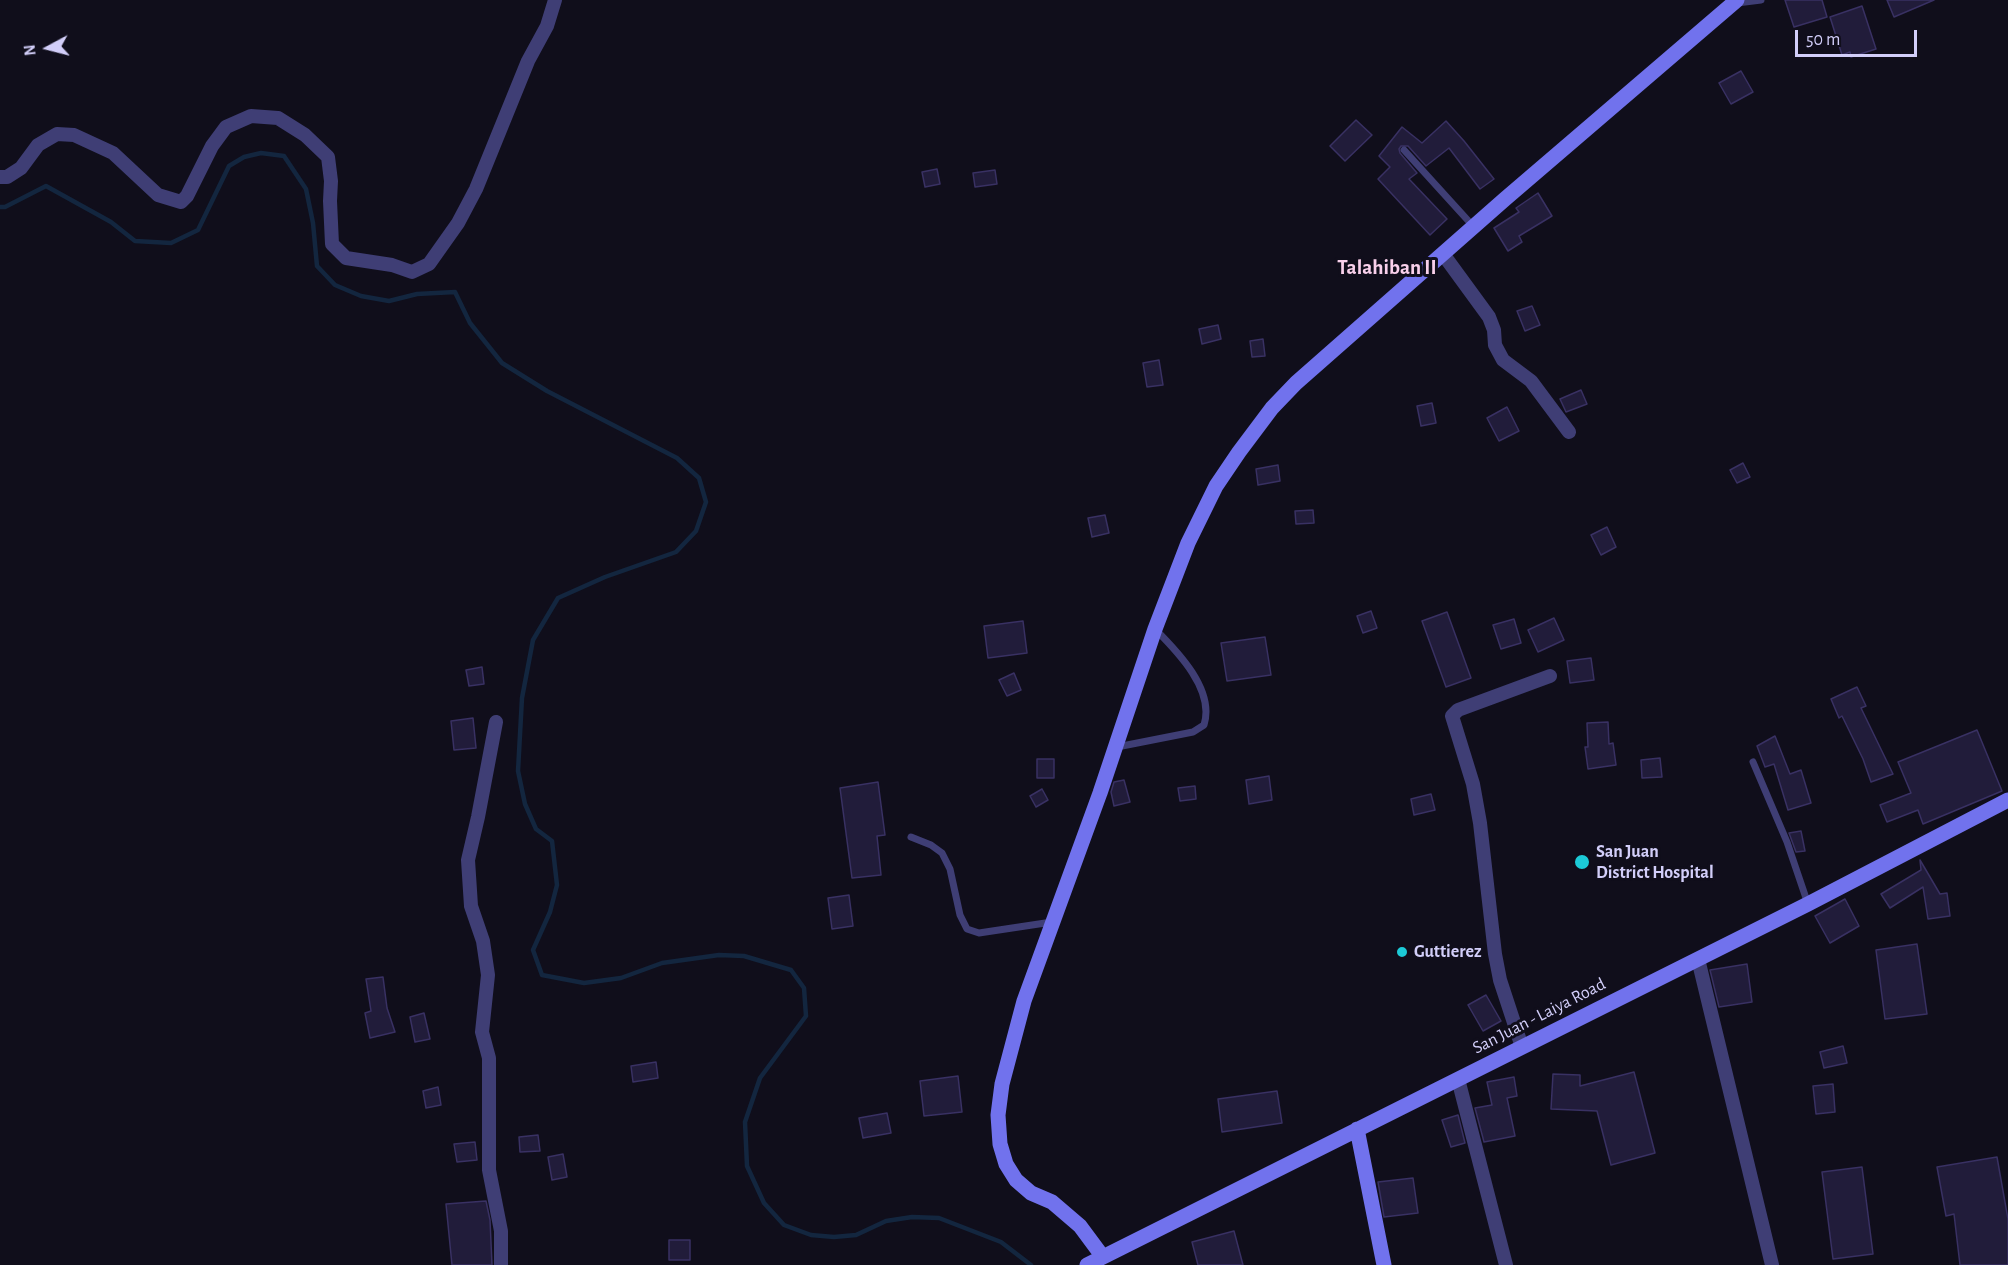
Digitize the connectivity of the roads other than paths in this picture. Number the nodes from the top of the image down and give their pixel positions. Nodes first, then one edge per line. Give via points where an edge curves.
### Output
1 (555, 0) edge
2 (1761, 0) edge
3 (1735, 2) edge
4 (1404, 150) dead end
5 (0, 177) edge
6 (1474, 226) junction
7 (1443, 254) junction
8 (1569, 432) dead end
9 (1155, 629) junction
10 (1550, 676) dead end
11 (496, 722) dead end
12 (1115, 747) junction
13 (1753, 762) dead end
14 (2008, 800) edge
15 (911, 837) dead end
16 (1808, 904) junction
17 (1052, 922) junction
18 (1698, 959) junction
19 (1522, 1047) junction
20 (1458, 1078) junction
21 (1357, 1129) junction
22 (1103, 1257) junction
23 (501, 1265) edge
24 (1087, 1265) edge
25 (1384, 1265) edge
26 (1506, 1265) edge
27 (1772, 1265) edge

1 - 5 street via 458,224 429,264 412,272 346,258 332,244 328,157 305,135 278,118 251,116 226,127 181,201 158,195 113,153 74,135 57,134 38,145 21,168 8,177
2 - 3 lane
3 - 6 street
4 - 6 lane
6 - 7 street
7 - 8 street via 1488,317 1503,360 1531,381
7 - 9 street via 1272,408 1216,486 1188,543
9 - 12 street
9 - 12 lane via 1189,668 1205,698 1204,725 1193,732
10 - 19 street via 1458,710 1452,716 1473,784 1500,980
11 - 23 street via 468,860 471,906 483,941 488,975 482,1032 489,1058 489,1170 501,1231
12 - 17 street
13 - 16 lane
14 - 16 street, San Juan - Laiya Road
15 - 17 lane via 942,853 967,929 979,933
16 - 18 street, San Juan - Laiya Road
17 - 22 street via 1024,1001 1002,1084 1000,1144 1016,1180 1031,1193 1052,1202 1080,1226
18 - 19 street, San Juan - Laiya Road
18 - 27 street
19 - 20 street, San Juan - Laiya Road
20 - 21 street, San Juan - Laiya Road
20 - 26 street
21 - 22 street, San Juan - Laiya Road
21 - 25 street
22 - 24 street, San Juan - Laiya Road

